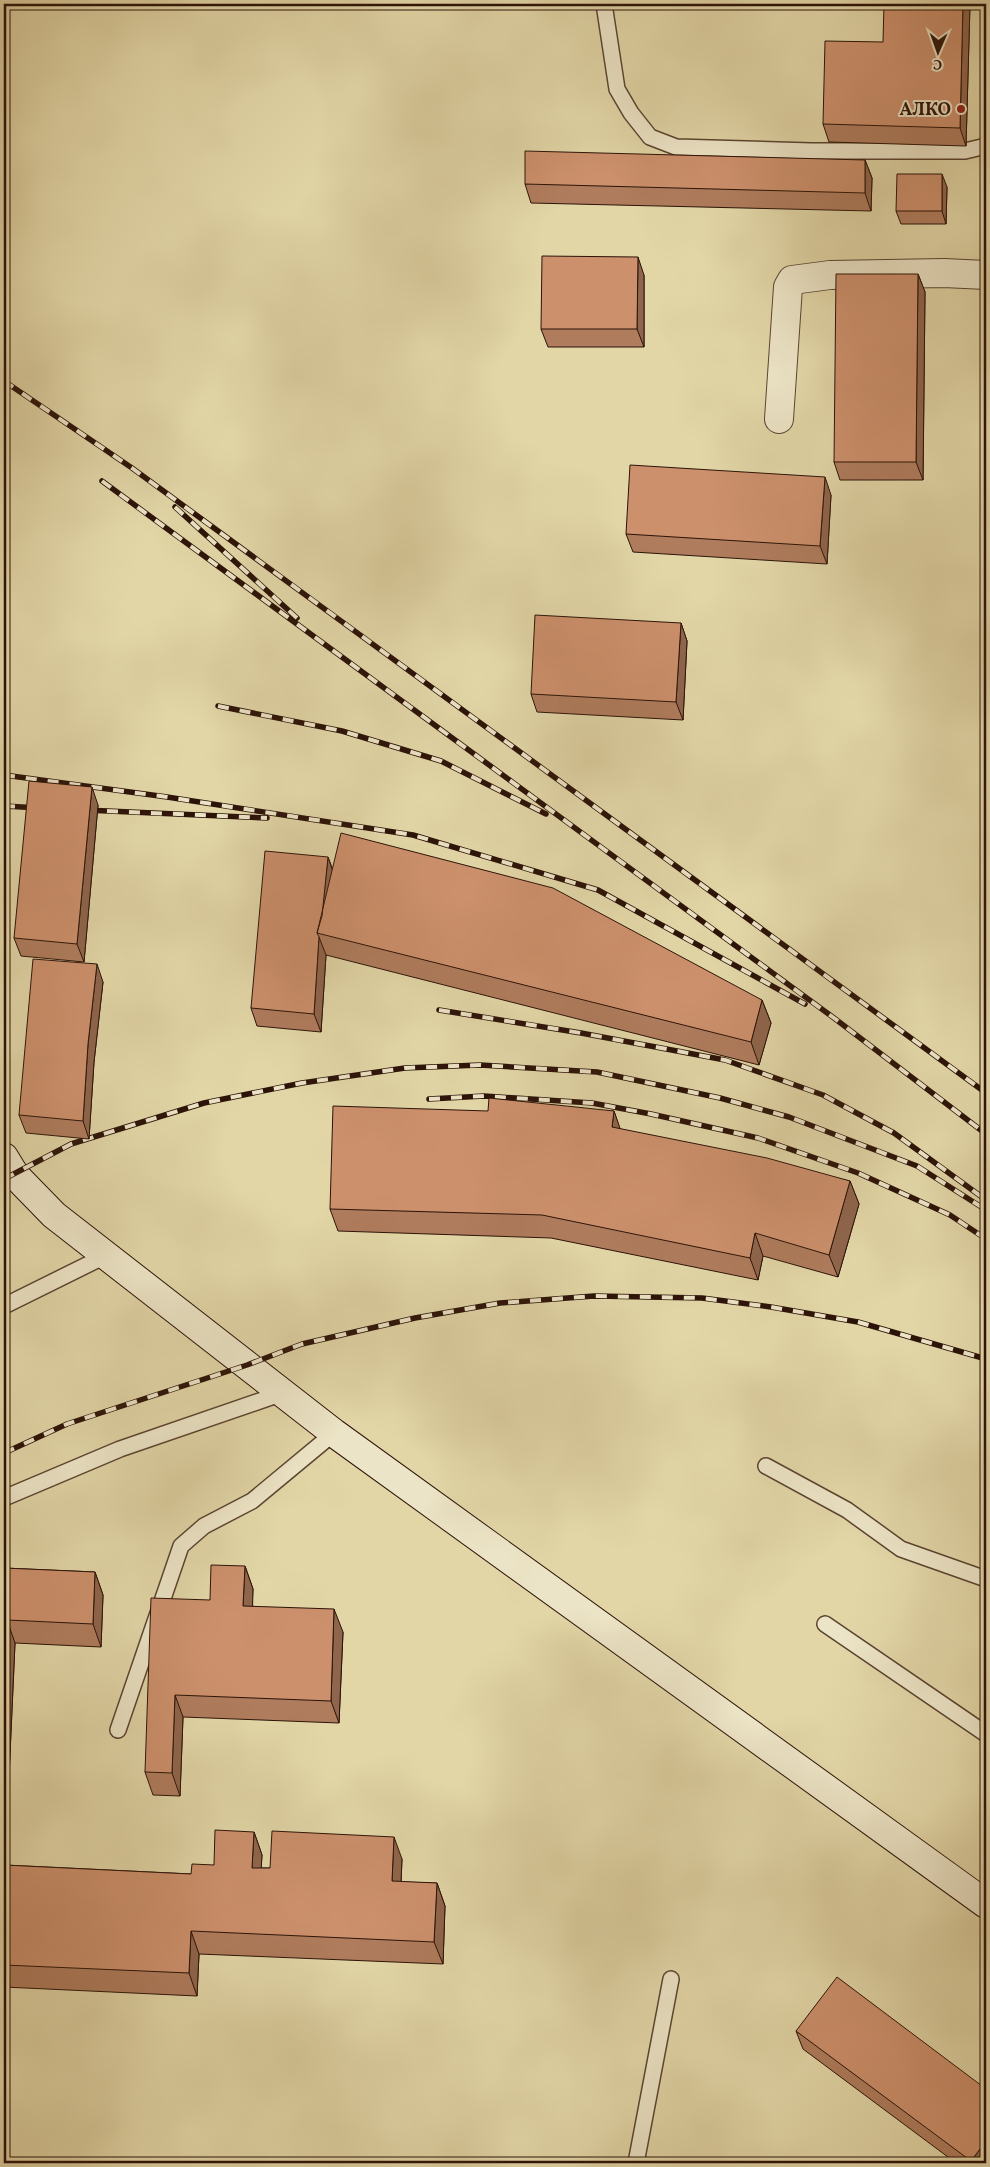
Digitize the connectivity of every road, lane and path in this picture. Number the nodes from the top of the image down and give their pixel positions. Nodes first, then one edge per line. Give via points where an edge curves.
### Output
1 (604, 4) edge
2 (986, 146) edge
3 (986, 275) edge
4 (779, 419) dead end
5 (4, 1157) edge
6 (107, 1255) junction
7 (4, 1306) edge
8 (283, 1393) junction
9 (334, 1432) junction
10 (766, 1466) dead end
11 (4, 1498) edge
12 (986, 1579) edge
13 (825, 1624) dead end
14 (118, 1730) dead end
15 (986, 1734) edge
16 (986, 1904) edge
17 (671, 1979) dead end
18 (636, 2163) edge

1 - 2 lane via 617,89 630,113 650,138 676,146 811,151 964,151
3 - 4 main road via 830,275 792,280 788,287
5 - 6 main road via 15,1175 54,1214
6 - 7 lane
6 - 8 main road
8 - 9 main road
8 - 11 lane via 120,1449
9 - 14 lane via 252,1501 204,1526 180,1546
9 - 16 main road
10 - 12 lane via 847,1510 900,1549
13 - 15 lane
17 - 18 lane

